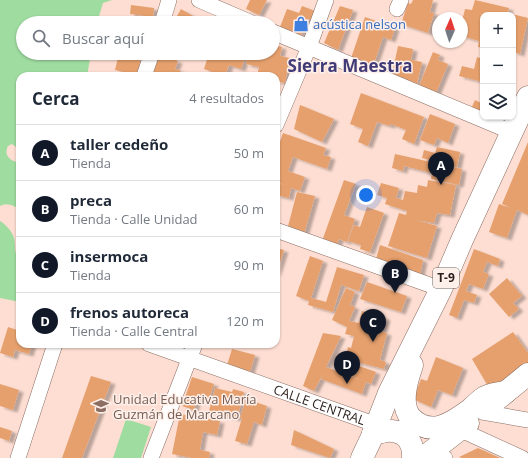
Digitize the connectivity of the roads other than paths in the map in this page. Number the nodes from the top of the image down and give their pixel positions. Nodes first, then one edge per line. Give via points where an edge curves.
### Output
1 (169, 0) edge
2 (198, 0) edge
3 (326, 0) edge
4 (164, 16) edge
5 (236, 16) edge
6 (280, 35) edge
7 (308, 47) junction
8 (150, 60) edge
9 (145, 72) edge
10 (528, 97) edge
11 (280, 116) edge
12 (512, 132) junction
13 (280, 231) edge
14 (441, 289) junction
15 (54, 348) edge
16 (174, 348) edge
17 (192, 351) edge
18 (528, 374) edge
19 (506, 392) junction
20 (482, 412) junction
21 (528, 420) edge
22 (375, 429) junction
23 (460, 430) junction
24 (434, 455) edge
25 (18, 458) edge
26 (151, 458) edge
27 (362, 458) edge
28 (413, 458) edge
29 (522, 458) edge

1 - 4 street
2 - 5 street
3 - 7 street
6 - 7 street
7 - 11 street
7 - 12 street
8 - 9 street
10 - 12 highway, T-9
12 - 14 highway, T-9
13 - 14 street
14 - 19 highway, T-9 via 407,382 405,406 408,414 425,428 435,428 448,425 485,397
14 - 22 highway, T-9 via 389,393
15 - 25 street
16 - 17 street, CALLE CENTRAL
17 - 22 street, CALLE CENTRAL
17 - 26 street
18 - 19 highway, T-9
19 - 20 highway, T-9
20 - 21 street
20 - 23 highway, T-9
22 - 27 highway, T-9
22 - 28 highway via 401,433 411,442
23 - 24 highway, T-9
23 - 29 street

